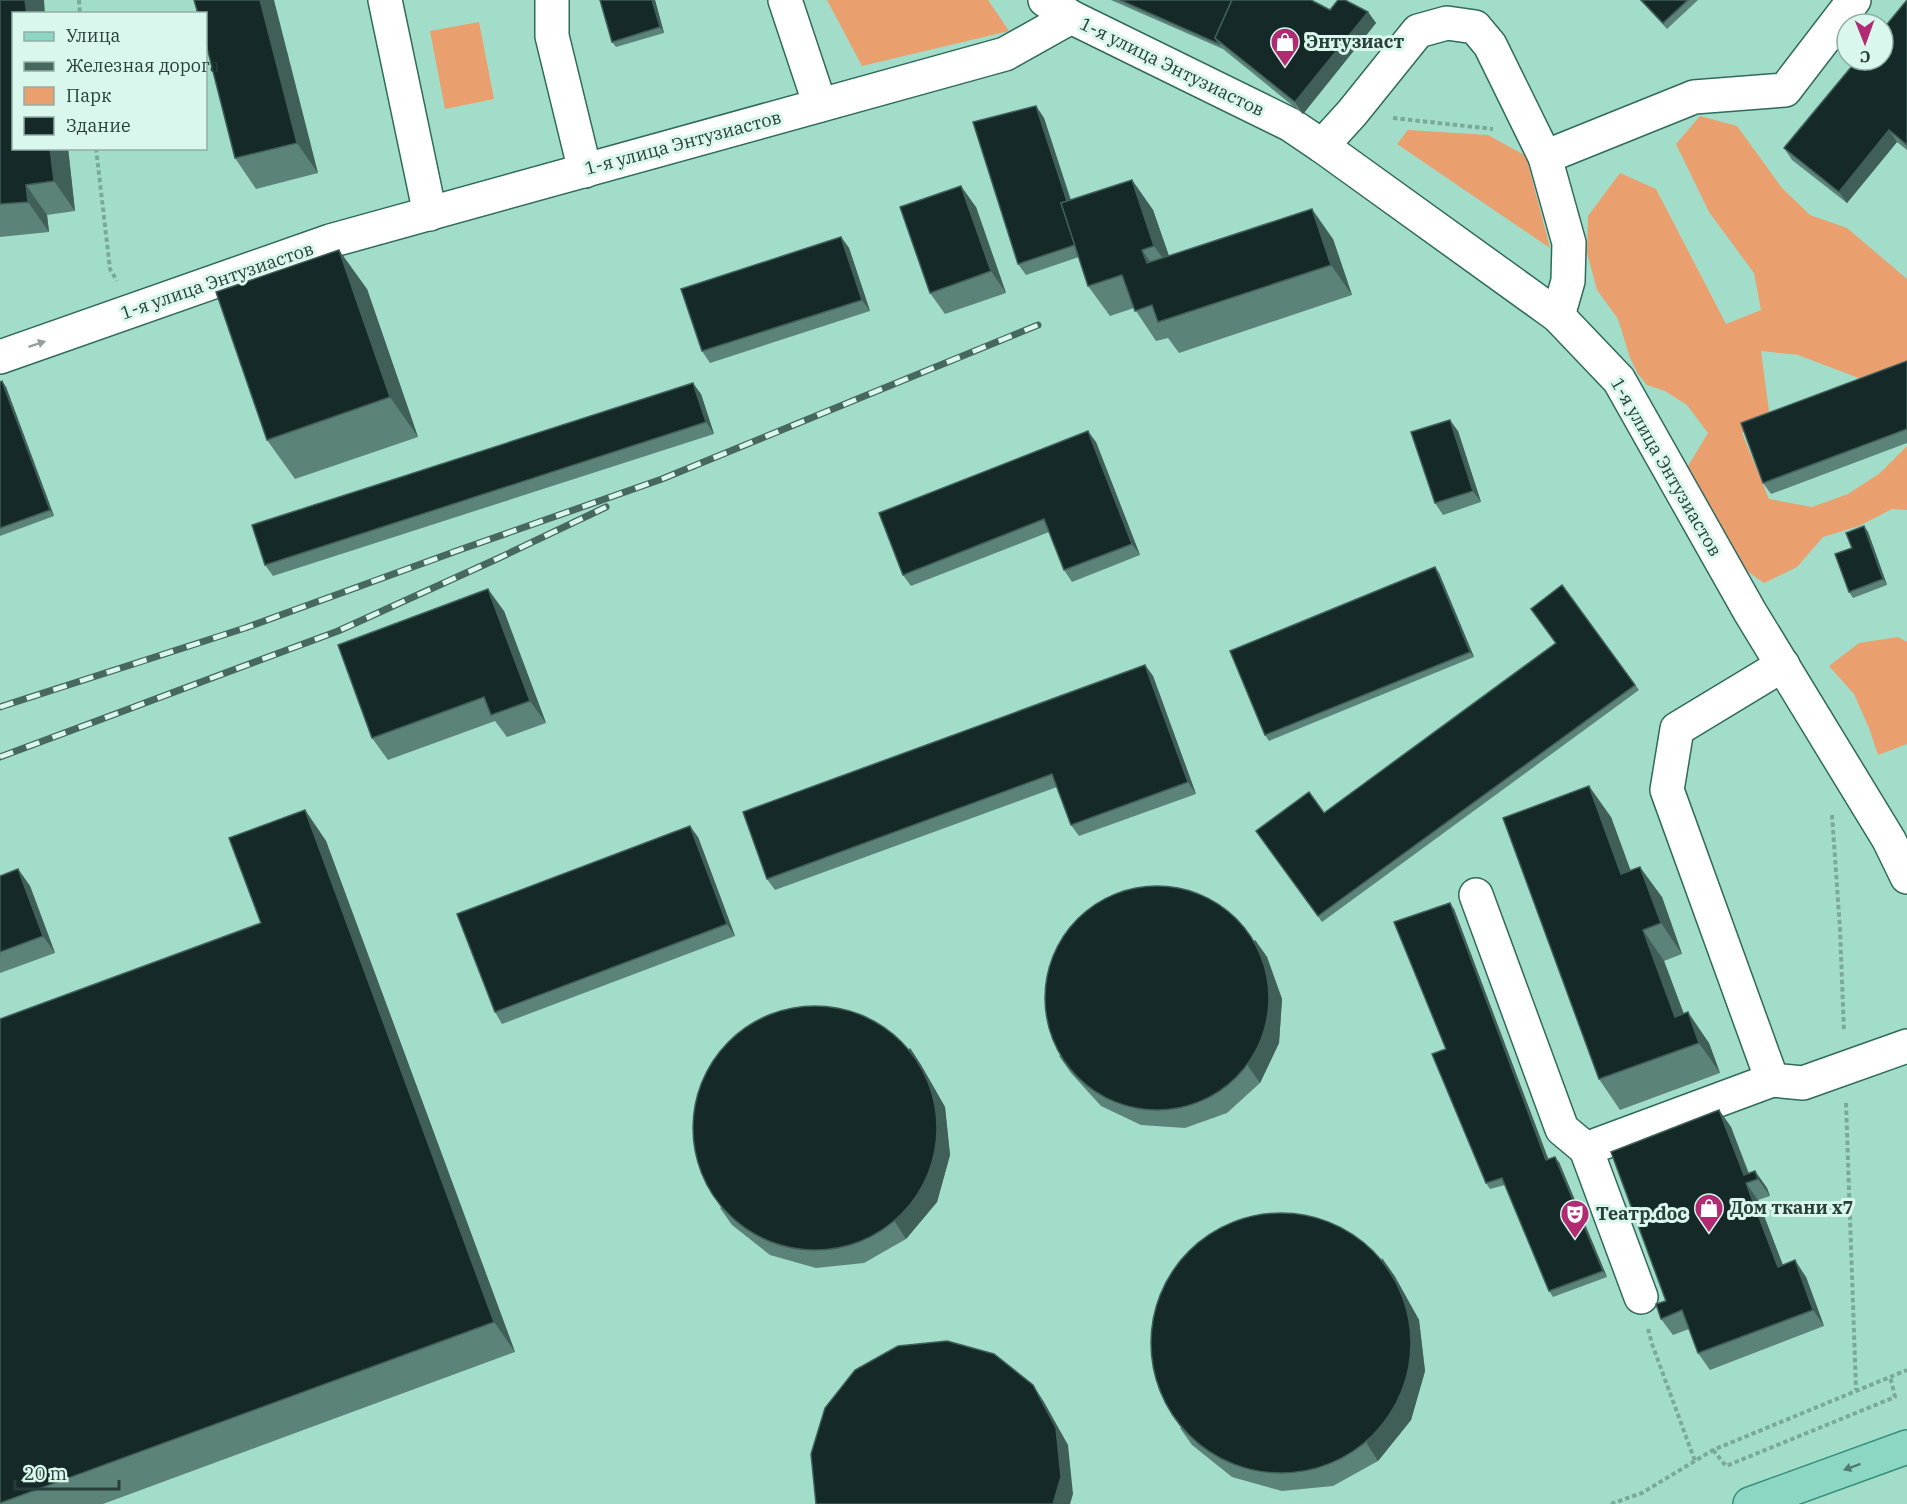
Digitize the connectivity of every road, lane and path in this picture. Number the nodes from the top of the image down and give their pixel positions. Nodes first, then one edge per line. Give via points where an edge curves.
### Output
1 (385, 0) edge
2 (552, 0) edge
3 (785, 0) edge
4 (1854, 0) edge
5 (1058, 9) edge
6 (820, 105) junction
7 (1352, 113) junction
8 (1539, 145) junction
9 (1322, 146) junction
10 (96, 150) edge
11 (585, 171) junction
12 (430, 214) junction
13 (135, 310) junction
14 (1558, 316) junction
15 (0, 357) edge
16 (1783, 665) junction
17 (1907, 877) edge
18 (1476, 895) dead end
19 (1907, 1046) edge
20 (1772, 1080) junction
21 (1586, 1149) junction
22 (1641, 1297) joint
23 (1907, 1370) edge
24 (1890, 1376) junction
25 (1907, 1447) edge
26 (1713, 1450) junction
27 (1695, 1461) junction
28 (1611, 1504) edge
29 (1749, 1504) edge

1 - 12 street
2 - 11 street via 552,36
3 - 6 street
4 - 8 street via 1785,90 1694,96
5 - 6 street, 1-я улица Энтузиастов via 1005,54
5 - 9 street, 1-я улица Энтузиастов via 1291,125
6 - 11 street, 1-я улица Энтузиастов
7 - 8 path
7 - 8 street via 1418,31 1448,22 1475,27 1490,45
7 - 9 street
8 - 14 street via 1569,243 1568,281
9 - 14 street, 1-я улица Энтузиастов
10 - 13 path via 110,269
11 - 12 street, 1-я улица Энтузиастов
12 - 13 street, 1-я улица Энтузиастов via 330,241
15 -> 13 street, 1-я улица Энтузиастов
14 - 16 street, 1-я улица Энтузиастов via 1619,380
16 - 17 street, 1-я улица Энтузиастов via 1889,840
16 - 20 street via 1677,729 1667,790
18 - 21 street via 1562,1129
19 - 20 street via 1803,1083
20 - 21 street
21 - 22 street
22 - 27 path via 1652,1344
23 - 24 path
24 - 26 path
24 - 26 path via 1895,1397 1726,1466
25 -> 29 main road
26 - 27 path
27 - 28 path via 1642,1492

